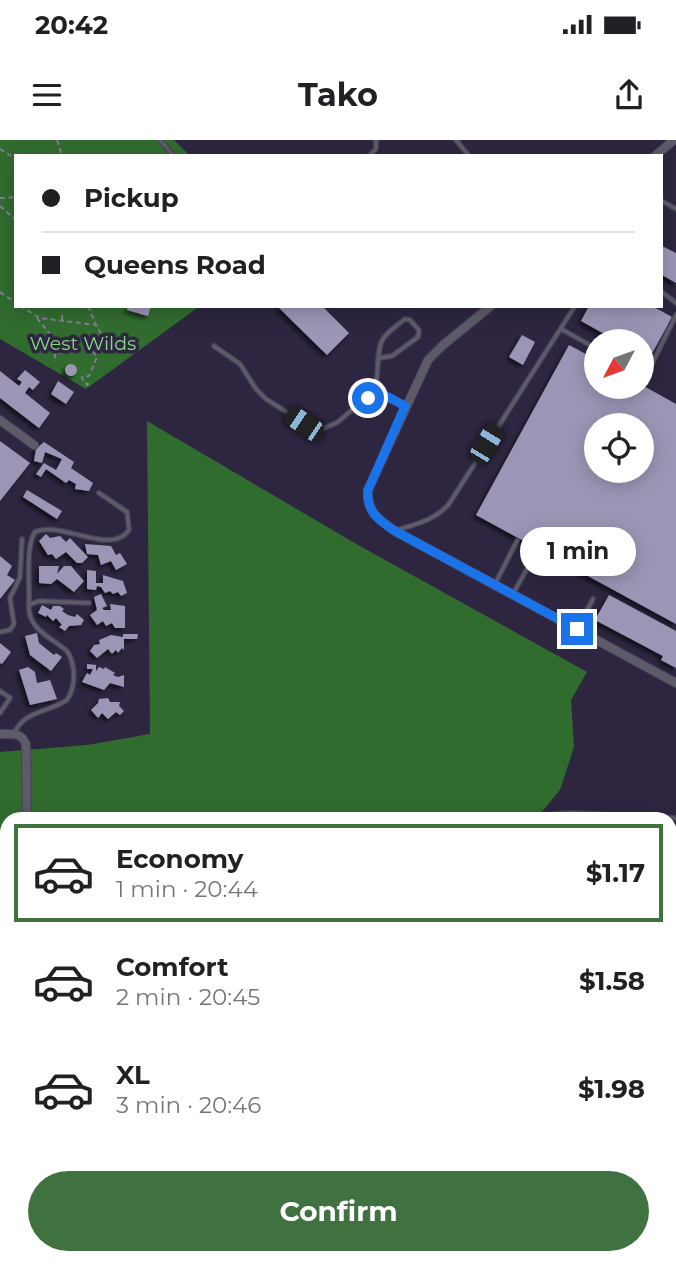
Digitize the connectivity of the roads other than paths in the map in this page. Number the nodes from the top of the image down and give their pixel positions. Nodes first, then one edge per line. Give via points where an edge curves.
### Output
1 (160, 140) edge
2 (456, 140) edge
3 (674, 140) edge
4 (172, 154) edge
5 (467, 154) edge
6 (657, 154) edge
7 (489, 308) edge
8 (574, 308) edge
9 (676, 315) edge
10 (561, 329) junction
11 (584, 342) edge
12 (214, 346) dead end
13 (380, 358) junction
14 (654, 360) edge
15 (375, 390) junction
16 (405, 406) junction
17 (0, 420) edge
18 (34, 445) dead end
19 (99, 493) dead end
20 (395, 531) junction
21 (22, 539) dead end
22 (517, 541) dead end
23 (538, 549) dead end
24 (495, 584) junction
25 (513, 594) junction
26 (593, 599) dead end
27 (89, 603) dead end
28 (29, 605) junction
29 (577, 629) junction
30 (0, 632) edge
31 (676, 683) edge
32 (0, 691) edge
33 (0, 713) edge
34 (0, 734) edge
35 (13, 734) junction
36 (27, 812) edge

1 - 4 lane
2 - 5 lane
3 - 6 street
7 - 16 street via 433,354
8 - 10 lane
9 - 14 lane
10 - 11 lane
10 - 20 lane via 449,504 430,520
12 - 15 lane via 240,364 266,399 312,428 338,422
13 - 13 lane via 383,338 405,319 410,320 419,330 418,337 393,356
13 - 15 lane
15 - 16 lane
16 - 20 street via 367,497 376,517
17 - 18 street
19 - 28 lane via 127,512 129,530 123,538 111,541 50,529 35,532 30,549
20 - 24 street
21 - 30 lane via 20,577 9,603 13,624 10,630
22 - 24 lane
23 - 25 lane
24 - 25 street
25 - 29 street
26 - 29 lane
27 - 28 lane via 39,601
28 - 35 lane via 33,624 71,657 73,686 67,700 26,717
29 - 31 street
32 - 33 lane via 10,698
34 - 35 street
35 - 36 street via 22,736 26,745

